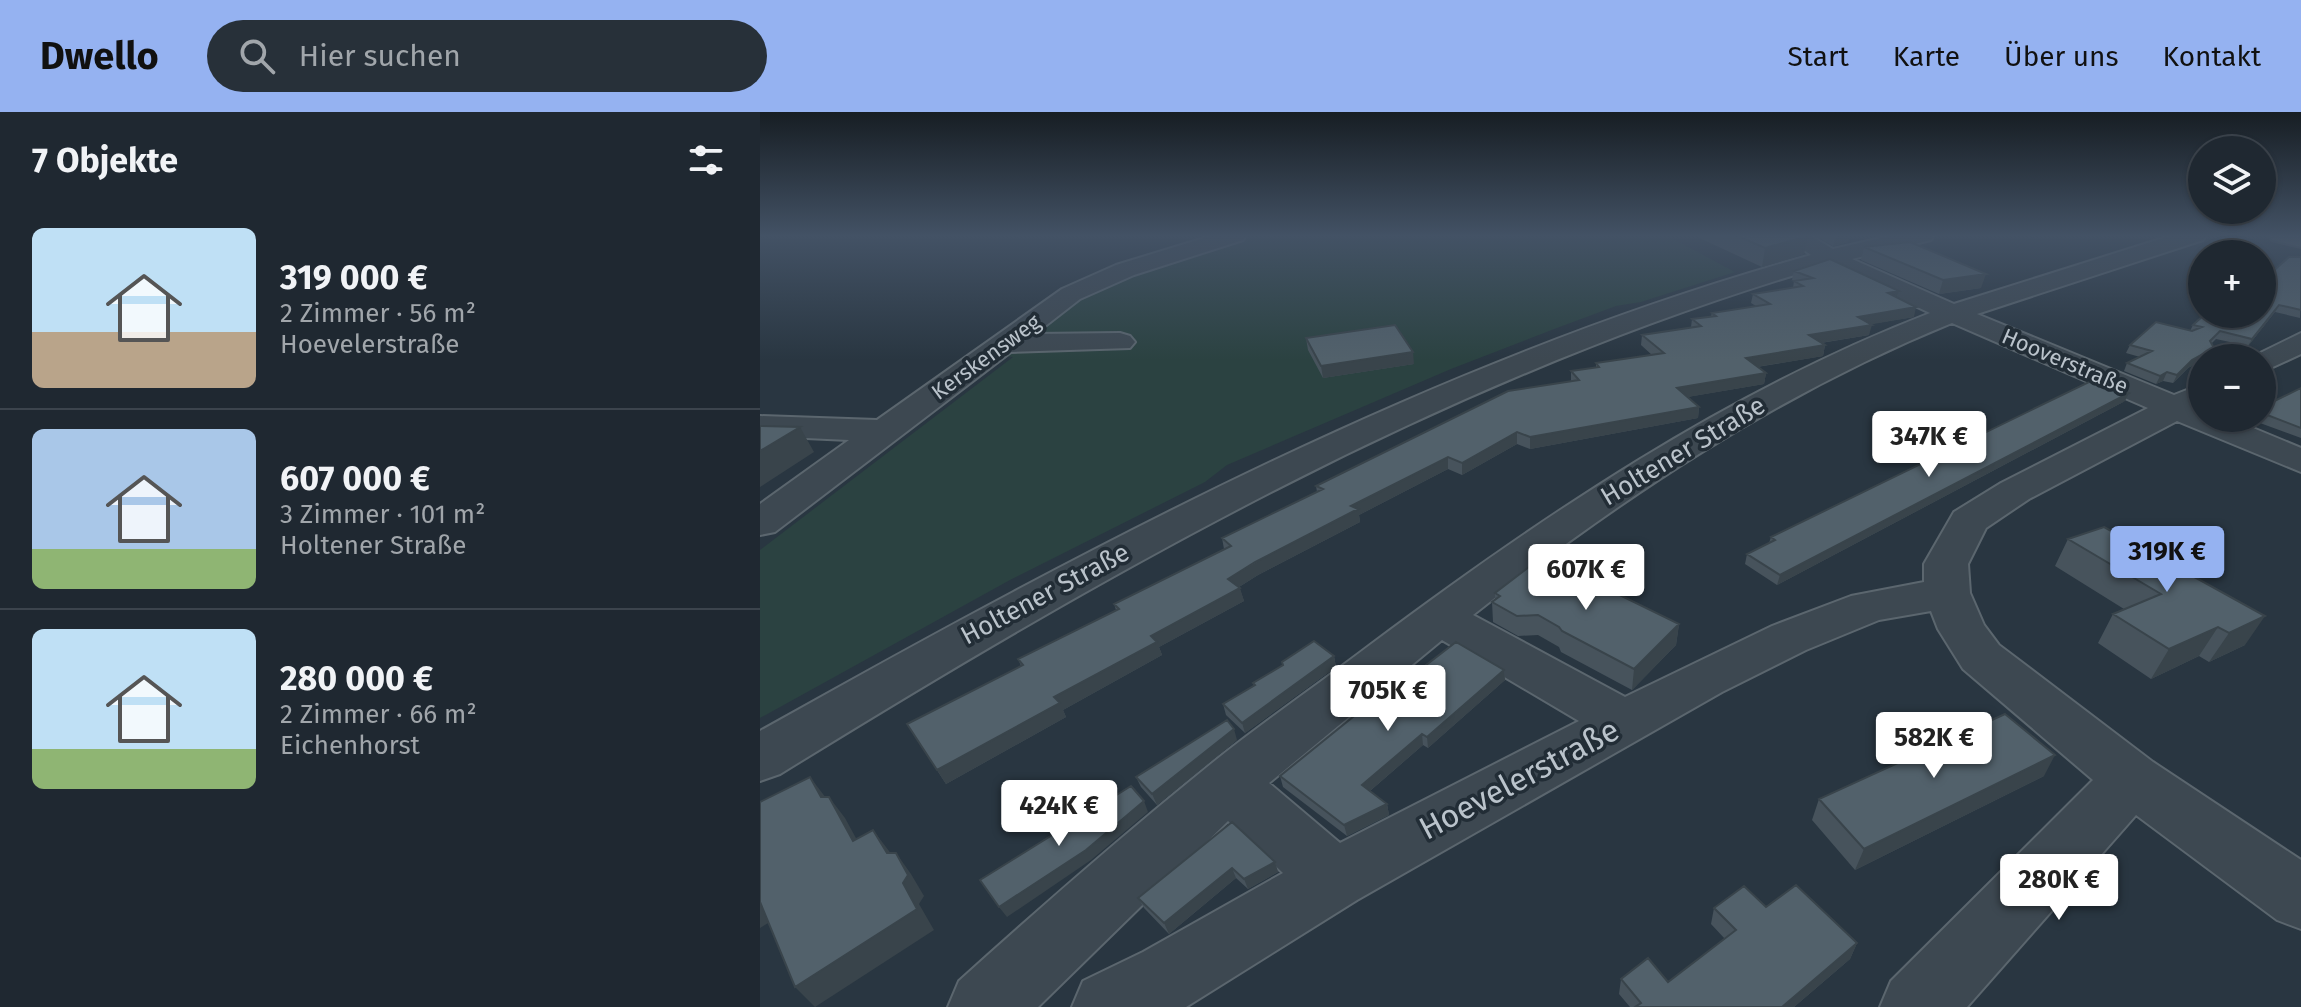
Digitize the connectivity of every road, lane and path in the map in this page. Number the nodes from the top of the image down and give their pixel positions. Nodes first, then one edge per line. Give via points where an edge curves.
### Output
1 (1110, 277) edge
2 (1770, 277) edge
3 (1872, 277) edge
4 (2065, 277) edge
5 (1952, 313) junction
6 (1120, 342) dead end
7 (2301, 342) edge
8 (1005, 343) junction
9 (2276, 365) edge
10 (2188, 401) edge
11 (760, 426) edge
12 (885, 431) junction
13 (2246, 432) edge
14 (2301, 461) edge
15 (760, 523) edge
16 (1947, 593) junction
17 (1439, 617) junction
18 (1625, 722) junction
19 (760, 758) edge
20 (2132, 779) junction
21 (1229, 784) junction
22 (1334, 879) junction
23 (2301, 898) edge
24 (998, 1002) edge
25 (1921, 1005) edge
26 (1109, 1007) edge

1 - 8 street, Kerskensweg via 1088,284
2 - 19 street, Holtener Straße via 1677,305 1520,366 1247,488 971,634
3 - 5 street, Hooverstraße
4 - 5 street, Holtener Straße
5 - 10 street, Hooverstraße
5 - 17 street, Holtener Straße via 1852,357 1712,430 1579,513
6 - 8 street
7 - 9 street
8 - 12 street, Kerskensweg
10 - 16 street via 2015,491 1969,521 1946,564
11 - 12 street
12 - 15 street, Kerskensweg
13 - 14 street, Hooverstraße
16 - 18 street, Hoevelerstraße via 1868,607 1789,638
16 - 20 street via 1981,657
17 - 18 street
17 - 21 street, Holtener Straße
18 - 22 street, Hoevelerstraße
20 - 23 street
20 - 25 street
21 - 22 street
21 - 24 street, Holtener Straße
22 - 26 street, Hoevelerstraße

